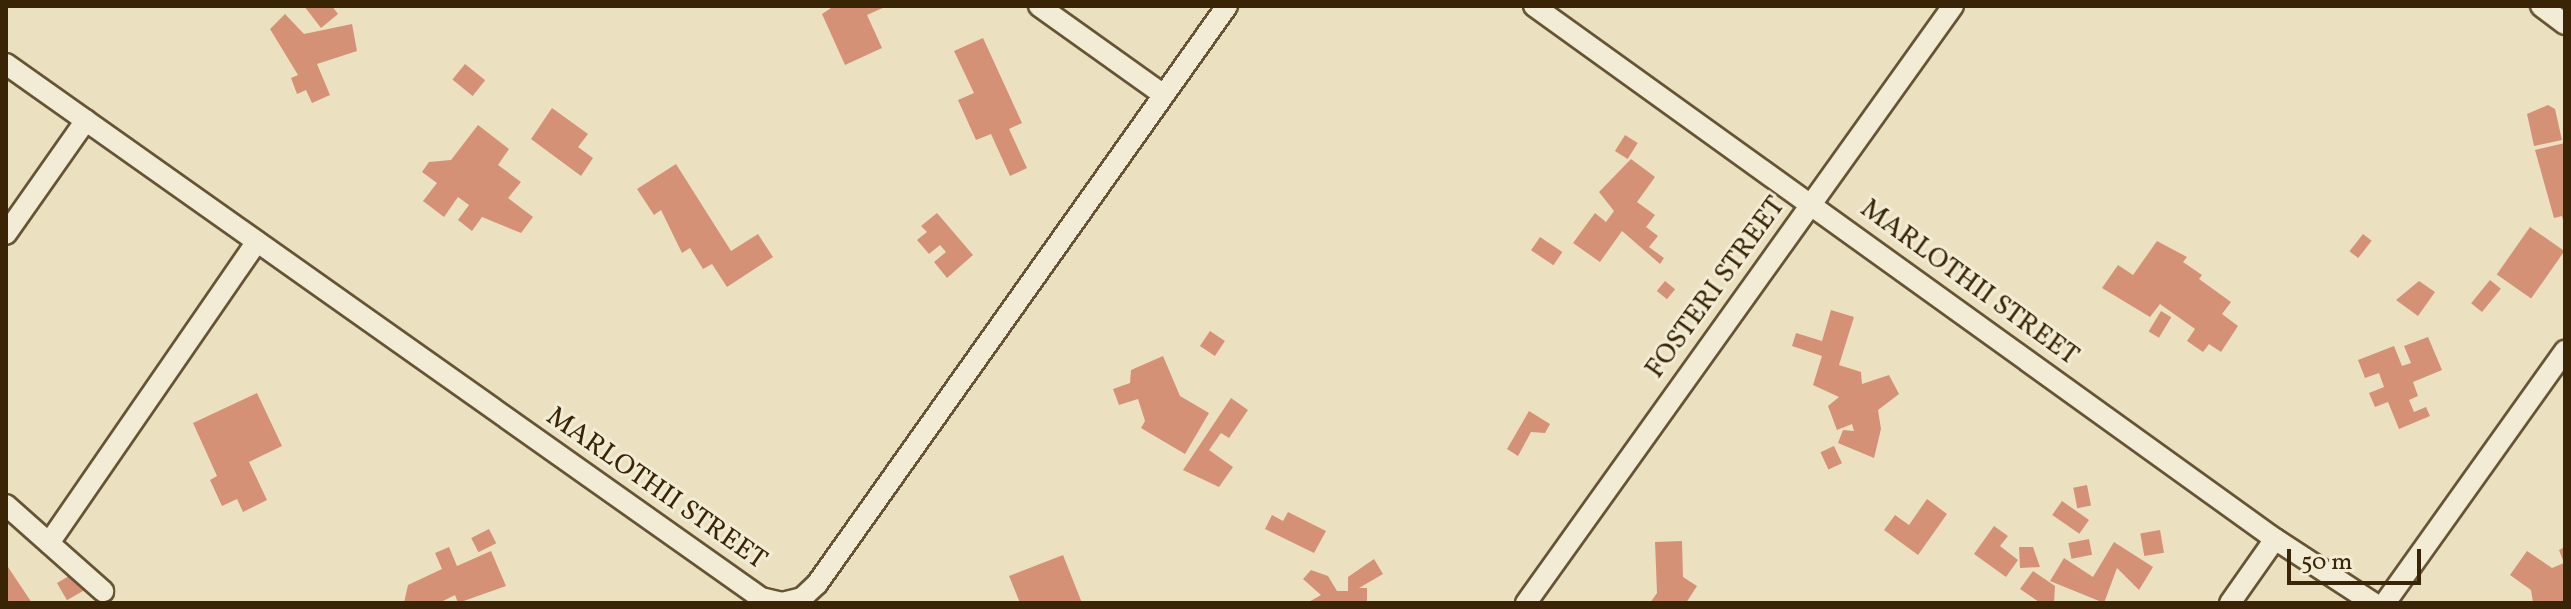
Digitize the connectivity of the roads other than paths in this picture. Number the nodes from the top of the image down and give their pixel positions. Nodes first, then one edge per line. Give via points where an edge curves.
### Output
1 (1039, 6) edge
2 (1227, 6) edge
3 (1534, 6) edge
4 (1953, 6) edge
5 (2541, 6) edge
6 (2565, 24) edge
7 (6, 64) edge
8 (1164, 95) junction
9 (86, 120) junction
10 (1811, 204) junction
11 (6, 234) edge
12 (257, 242) junction
13 (2565, 351) edge
14 (6, 505) edge
15 (2275, 539) junction
16 (49, 543) junction
17 (103, 591) dead end
18 (1526, 603) edge
19 (2230, 603) edge
20 (2373, 603) edge
21 (2385, 603) edge

1 - 8 street
2 - 8 street, MARLOTHII STREET
3 - 10 street, MARLOTHII STREET
4 - 10 street, FOSTERI STREET
5 - 6 street
7 - 9 street, MARLOTHII STREET
8 - 12 street, MARLOTHII STREET via 817,584 791,602 761,598
9 - 11 street
9 - 12 street, MARLOTHII STREET
10 - 15 street, MARLOTHII STREET
10 - 18 street, FOSTERI STREET
12 - 16 street
13 - 21 street
14 - 16 street
15 - 19 street
15 - 20 street, MARLOTHII STREET
16 - 17 street

